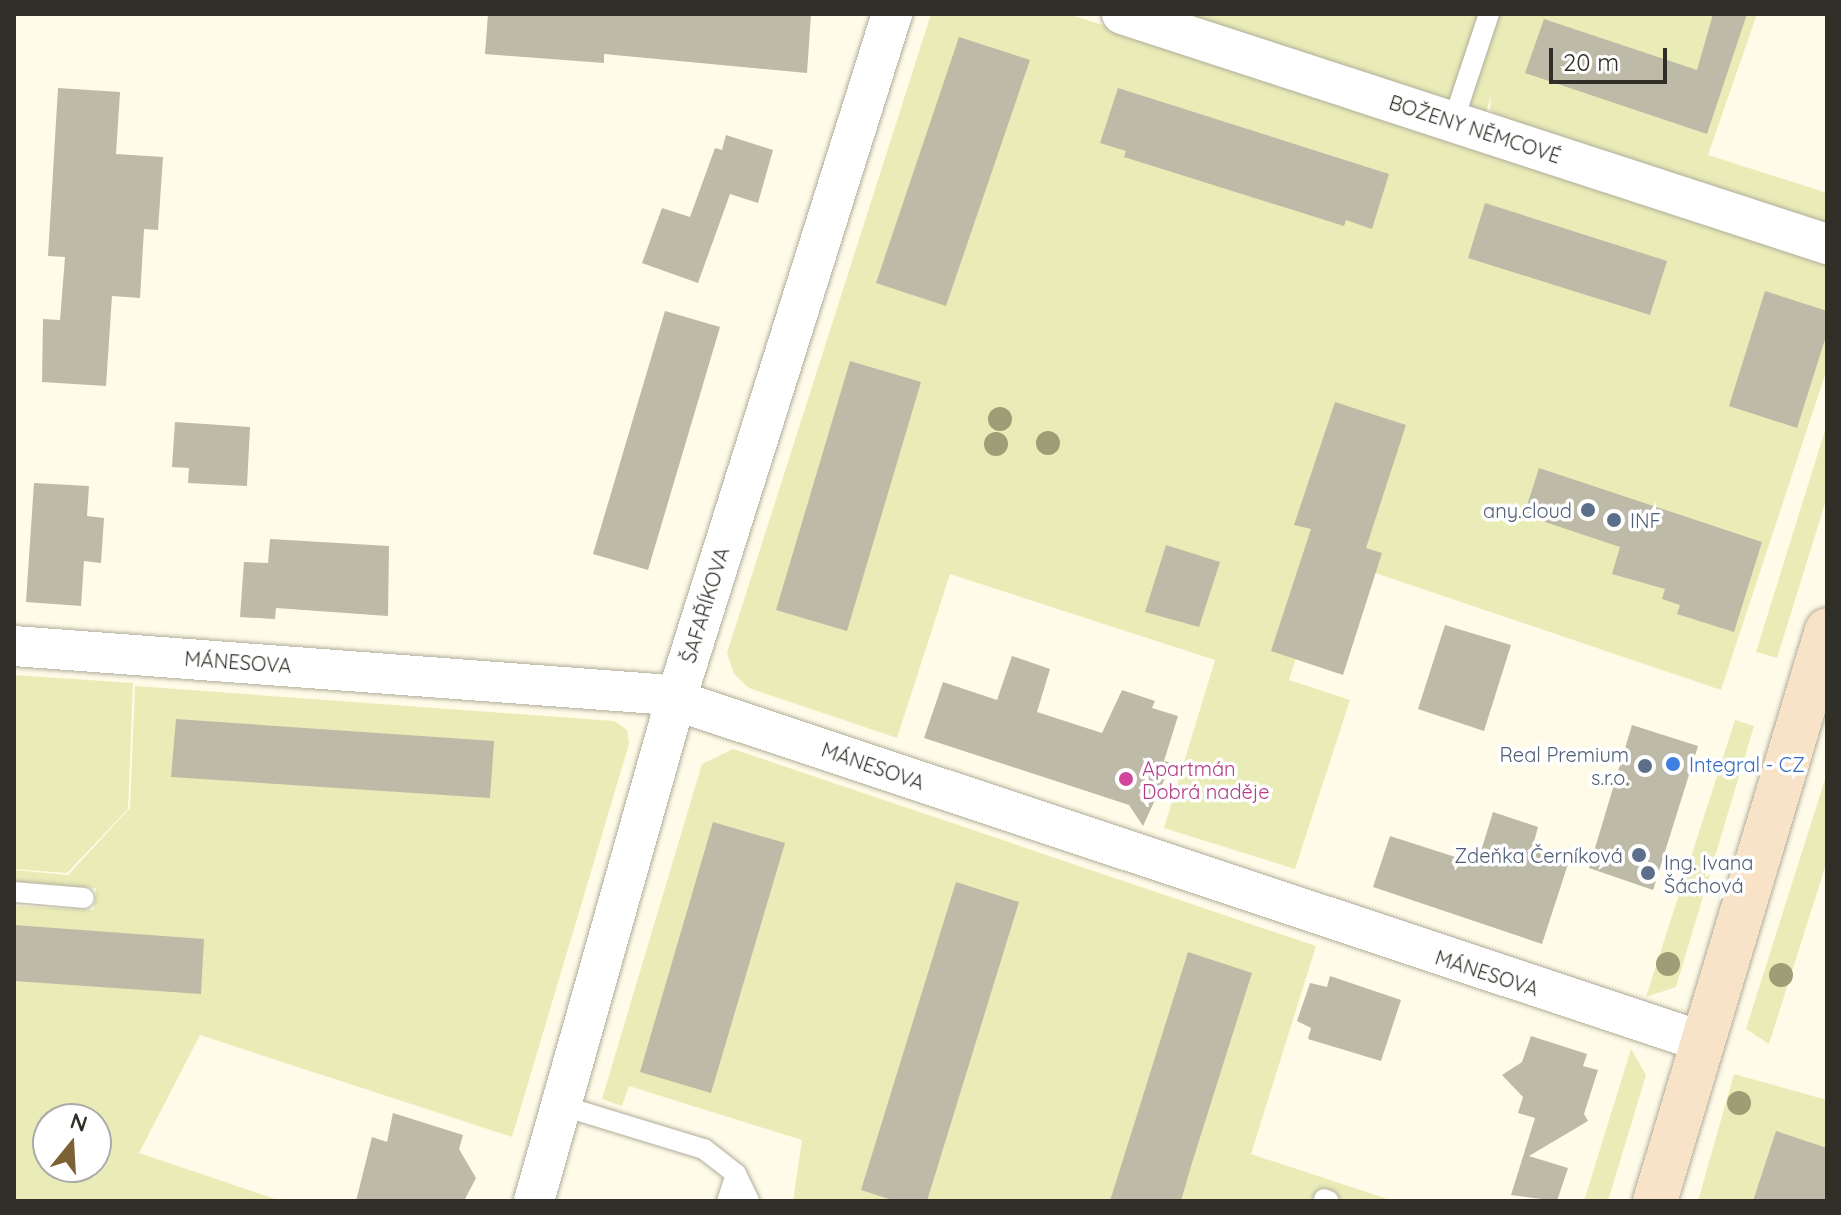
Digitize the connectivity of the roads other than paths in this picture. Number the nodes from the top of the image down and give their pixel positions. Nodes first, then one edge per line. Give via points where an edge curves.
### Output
1 (892, 14) edge
2 (1122, 14) edge
3 (1489, 14) edge
4 (1453, 122) junction
5 (1827, 244) edge
6 (1827, 630) edge
7 (14, 646) edge
8 (676, 699) junction
9 (14, 892) edge
10 (84, 898) dead end
11 (1701, 1041) junction
12 (563, 1106) junction
13 (736, 1174) junction
14 (534, 1201) edge
15 (727, 1201) edge
16 (749, 1201) edge
17 (1655, 1201) edge

1 - 8 street, ŠAFAŘÍKOVA
2 - 4 street, BOŽENY NĚMCOVÉ
3 - 4 lane
4 - 5 street, BOŽENY NĚMCOVÉ
6 - 11 main road
7 - 8 street, MÁNESOVA via 608,688
8 - 11 street, MÁNESOVA
8 - 12 street, ŠAFAŘÍKOVA
9 - 10 lane
11 - 17 main road
12 - 13 lane via 704,1149
12 - 14 street, ŠAFAŘÍKOVA
13 - 15 lane
13 - 16 lane

